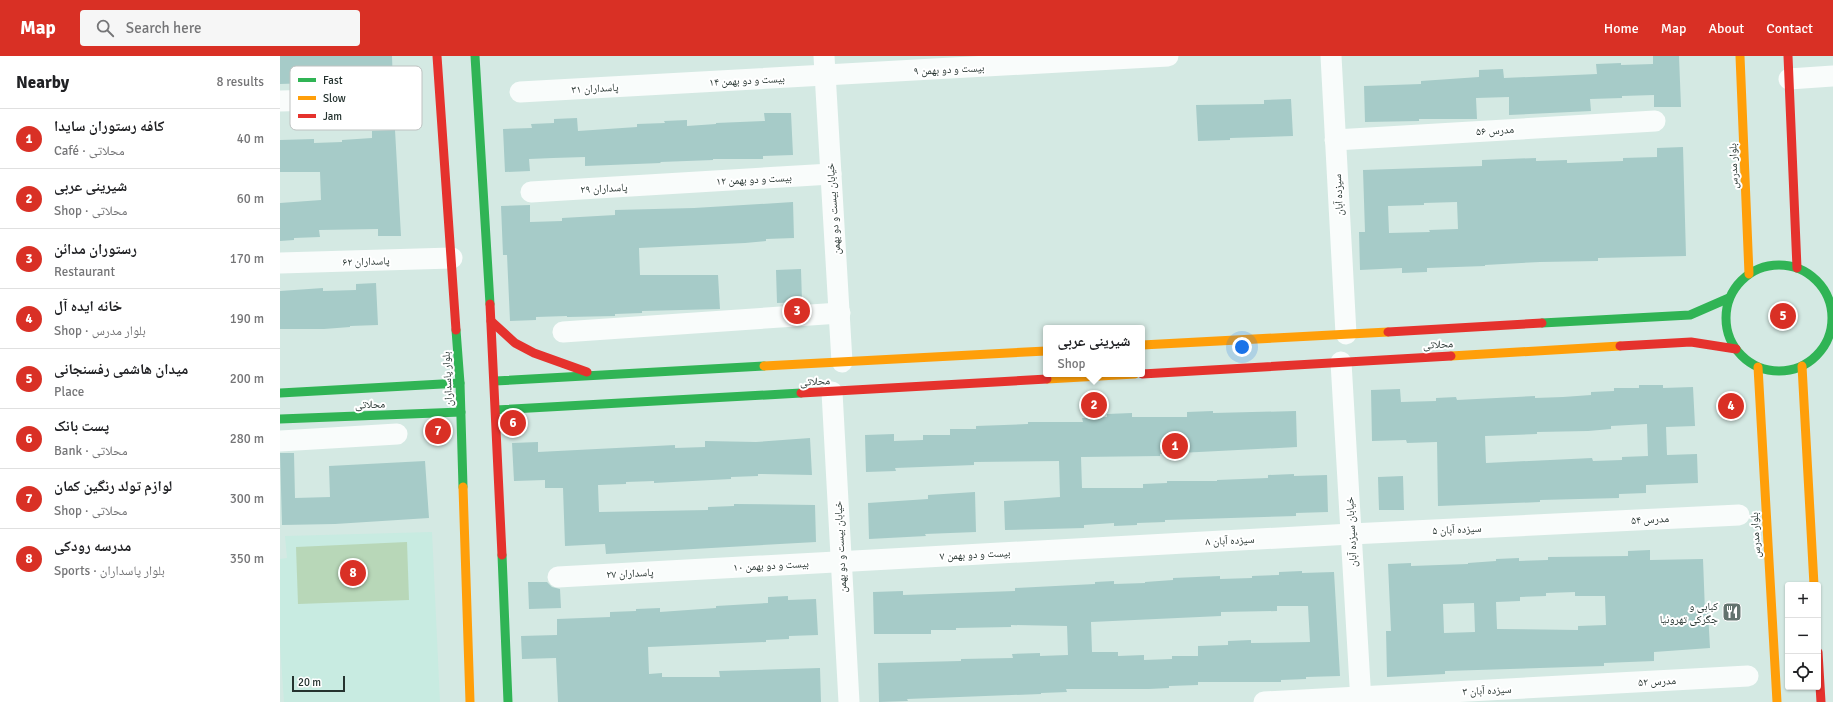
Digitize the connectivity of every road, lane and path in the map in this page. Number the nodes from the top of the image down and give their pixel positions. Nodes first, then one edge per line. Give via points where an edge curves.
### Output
1 (437, 56) edge
2 (475, 56) edge
3 (1168, 56) edge
4 (1330, 56) edge
5 (1740, 56) edge
6 (1788, 56) edge
7 (824, 66) edge
8 (1833, 76) edge
9 (1789, 79) junction
10 (669, 84) joint
11 (520, 92) dead end
12 (280, 101) edge
13 (290, 101) edge
14 (1655, 121) dead end
15 (1335, 140) junction
16 (831, 174) junction
17 (677, 183) joint
18 (531, 192) dead end
19 (452, 258) junction
20 (280, 264) edge
21 (1797, 268) junction
22 (1749, 274) junction
23 (1824, 290) junction
24 (1833, 293) edge
25 (1729, 298) junction
26 (840, 312) junction
27 (491, 321) junction
28 (563, 332) dead end
29 (1346, 334) junction
30 (1833, 344) edge
31 (1145, 345) edge
32 (1736, 349) junction
33 (1822, 349) junction
34 (1043, 351) edge
35 (842, 362) junction
36 (1341, 362) junction
37 (1802, 366) junction
38 (1758, 367) junction
39 (1145, 374) edge
40 (595, 376) junction
41 (1084, 377) edge
42 (495, 381) junction
43 (464, 382) junction
44 (481, 382) dead end
45 (280, 392) edge
46 (832, 392) junction
47 (492, 410) junction
48 (465, 412) junction
49 (280, 419) edge
50 (397, 434) dead end
51 (280, 440) edge
52 (1739, 515) dead end
53 (1562, 524) joint
54 (1351, 534) junction
55 (1109, 547) joint
56 (841, 561) junction
57 (701, 569) joint
58 (558, 577) dead end
59 (1814, 582) edge
60 (1818, 654) edge
61 (1748, 676) dead end
62 (1566, 686) joint
63 (1361, 699) edge
64 (470, 702) edge
65 (508, 702) edge
66 (848, 702) edge
67 (1264, 702) edge
68 (1777, 702) edge
69 (1821, 702) edge

1 - 19 main road, بلوار پاسداران
2 - 27 main road
3 - 7 street, بیست و دو بهمن ۹
4 - 15 street, سیزده آبان
5 - 22 main road, بلوار مدرس
6 - 9 main road
7 - 10 street, بیست و دو بهمن ۱۴
7 - 16 street, خیابان بیست و دو بهمن
8 - 9 street
9 - 21 main road
10 - 11 street, پاسداران ۳۱
12 - 13 street
14 - 15 street, مدرس ۵۶
15 - 29 street, سیزده آبان
16 - 17 street, بیست و دو بهمن ۱۲
16 - 26 street, خیابان بیست و دو بهمن
17 - 18 street, پاسداران ۲۹
19 - 20 street, پاسداران ۶۲
19 - 43 main road, بلوار پاسداران
21 - 22 main road via 1780,265 1764,267
21 - 23 main road via 1812,277
22 - 25 main road via 1737,285
23 - 24 main road
23 - 33 main road via 1830,305 1832,322
25 - 29 main road, محلاتی via 1690,315
25 - 32 main road via 1726,325
26 - 28 street
26 - 35 street, خیابان بیست و دو بهمن
27 - 40 main road via 515,343
27 - 42 main road
29 - 31 main road, محلاتی
30 - 33 main road
32 - 36 main road, محلاتی via 1691,342
32 - 38 main road via 1745,360
33 - 37 main road
34 - 35 main road, محلاتی
35 - 40 main road, محلاتی
36 - 39 main road, محلاتی
36 - 54 street, خیابان سیزده آبان
37 - 38 main road via 1787,371 1772,371
37 - 59 main road
38 - 68 main road, بلوار مدرس
40 - 42 main road, محلاتی
41 - 46 main road, محلاتی
42 - 44 main road, محلاتی
42 - 47 main road
43 - 45 main road, محلاتی
43 - 48 main road, بلوار پاسداران
46 - 47 main road, محلاتی
46 - 56 street, خیابان بیست و دو بهمن
47 - 65 main road
48 - 49 main road, محلاتی
48 - 64 main road, بلوار پاسداران
50 - 51 street
52 - 53 street, مدرس ۵۴
53 - 54 street, سیزده آبان ۵
54 - 55 street, سیزده آبان ۸
54 - 63 street, خیابان سیزده آبان
55 - 56 street, بیست و دو بهمن ۷
56 - 57 street, بیست و دو بهمن ۱۰
56 - 66 street, خیابان بیست و دو بهمن
57 - 58 street, پاسداران ۲۷
60 - 69 main road
61 - 62 street, مدرس ۵۲
62 - 63 street, سیزده آبان ۳
63 - 67 street, سیزده آبان ۳

